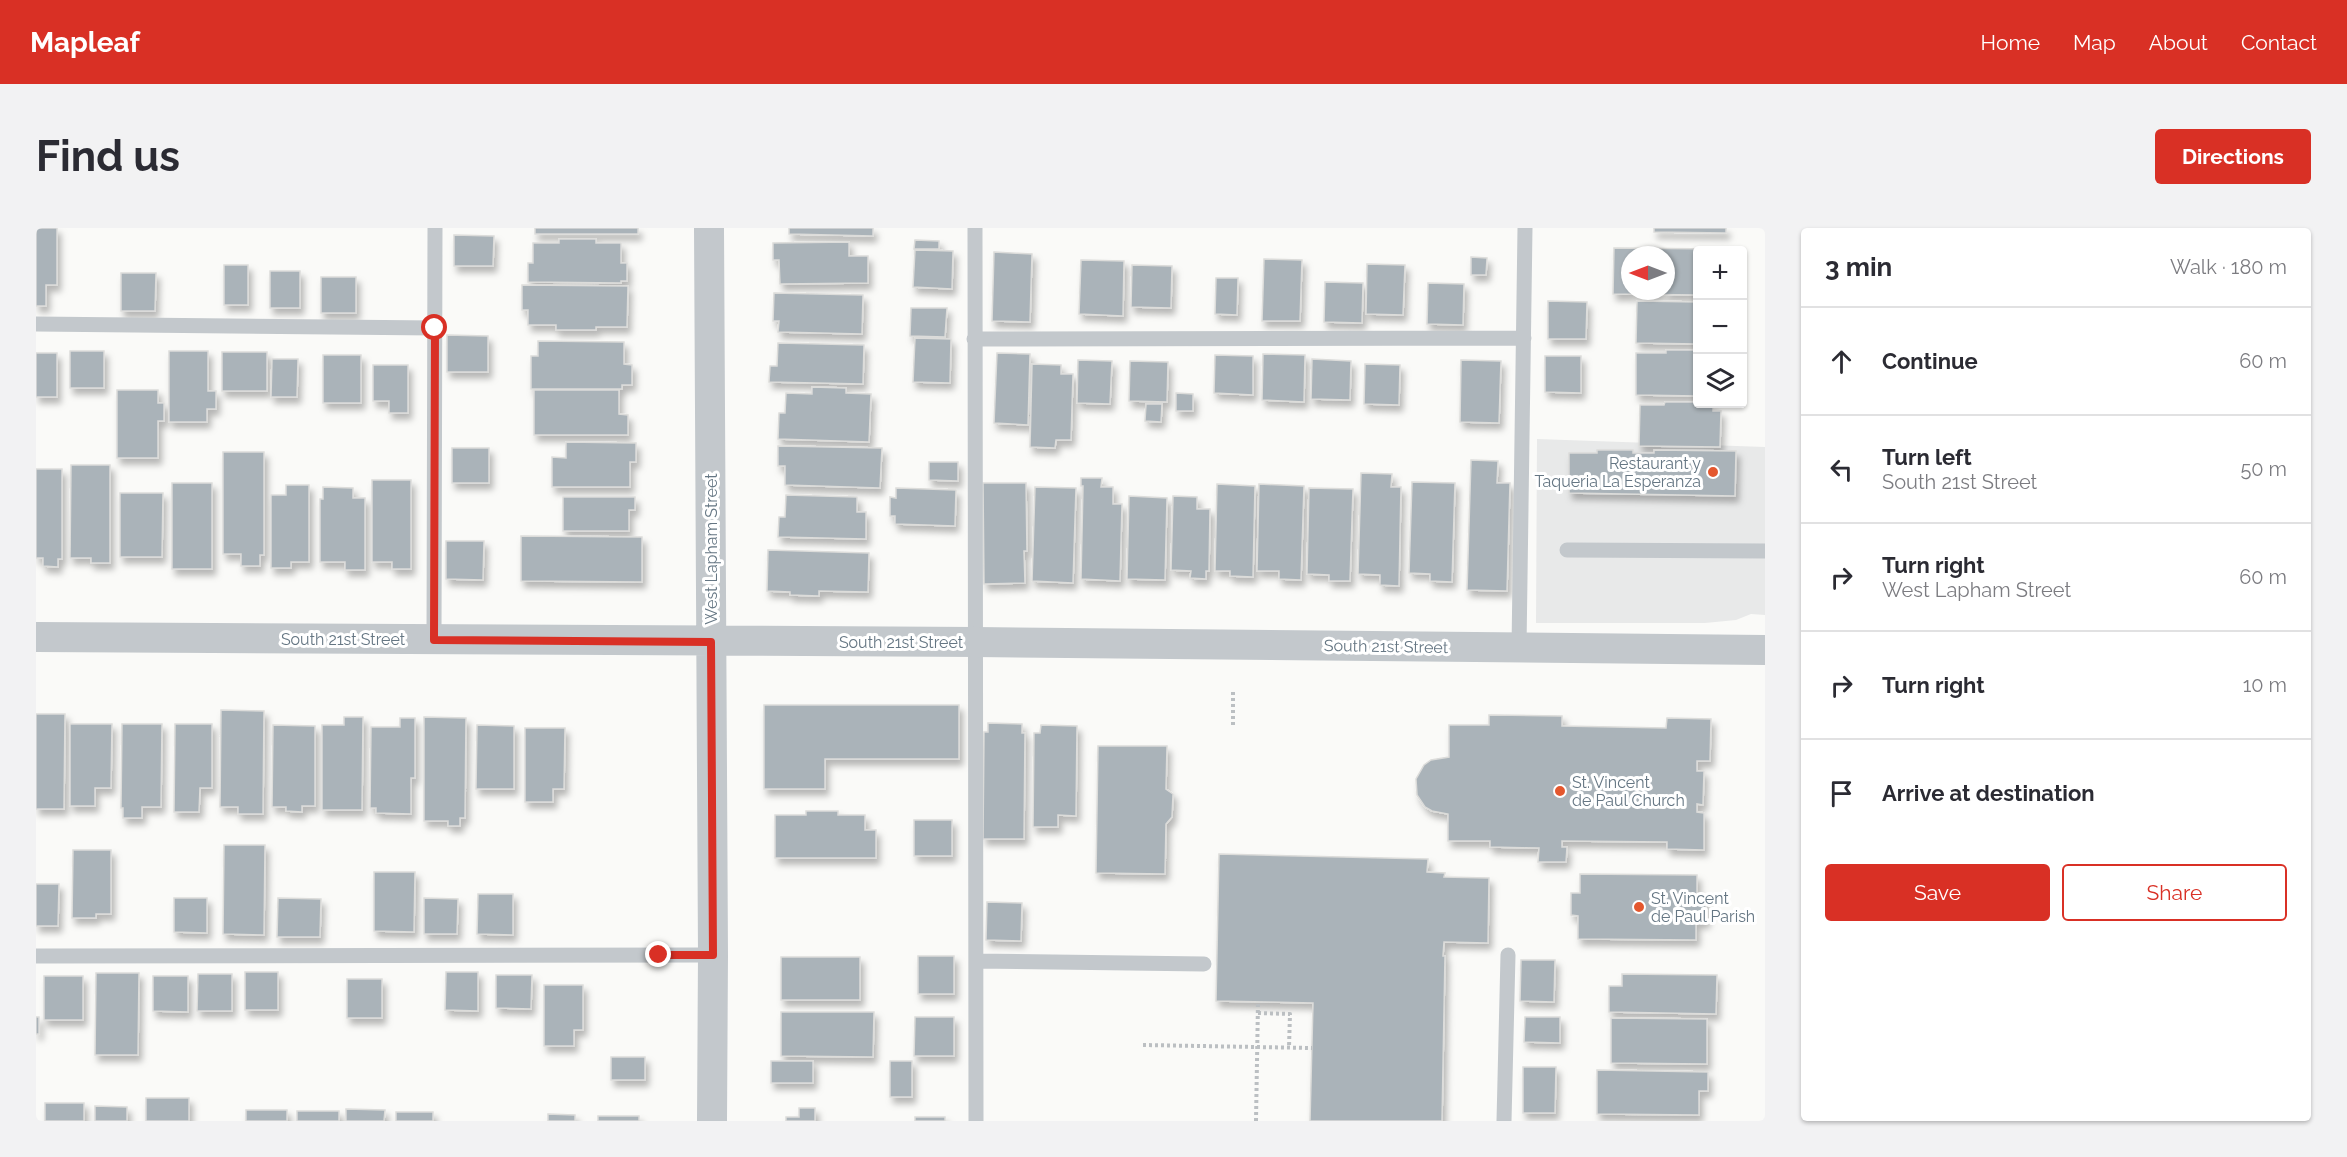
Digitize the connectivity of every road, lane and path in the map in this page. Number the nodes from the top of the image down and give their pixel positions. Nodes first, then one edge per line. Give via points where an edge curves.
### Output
1 (435, 228) edge
2 (709, 228) edge
3 (975, 228) edge
4 (1525, 228) edge
5 (36, 324) edge
6 (435, 328) junction
7 (1524, 338) junction
8 (974, 339) junction
9 (1567, 550) dead end
10 (1765, 551) edge
11 (36, 637) edge
12 (434, 640) junction
13 (711, 642) junction
14 (976, 642) junction
15 (1519, 648) junction
16 (1765, 650) edge
17 (1233, 691) dead end
18 (1233, 725) dead end
19 (713, 955) junction
20 (36, 956) edge
21 (1508, 956) dead end
22 (976, 961) junction
23 (1204, 964) dead end
24 (1258, 1002) dead end
25 (1258, 1013) junction
26 (1143, 1045) dead end
27 (1257, 1047) junction
28 (1289, 1047) junction
29 (1312, 1048) dead end
30 (712, 1121) edge
31 (976, 1121) edge
32 (1256, 1121) edge
33 (1504, 1121) edge

1 - 6 lane
2 - 13 street, West Lapham Street
3 - 8 lane
4 - 7 lane
5 - 6 lane
6 - 12 lane
7 - 8 lane
7 - 15 lane
8 - 14 lane
9 - 10 lane
11 - 12 street, South 21st Street
12 - 13 street, South 21st Street
13 - 14 street, South 21st Street
13 - 19 street, West Lapham Street
14 - 15 street, South 21st Street
14 - 22 lane
15 - 16 street, South 21st Street
17 - 18 path
19 - 20 lane
19 - 30 street, West Lapham Street
21 - 33 lane
22 - 23 lane
22 - 31 lane
24 - 25 path
25 - 27 path
25 - 28 path via 1290,1014
26 - 27 path
27 - 28 path
27 - 32 path
28 - 29 path

